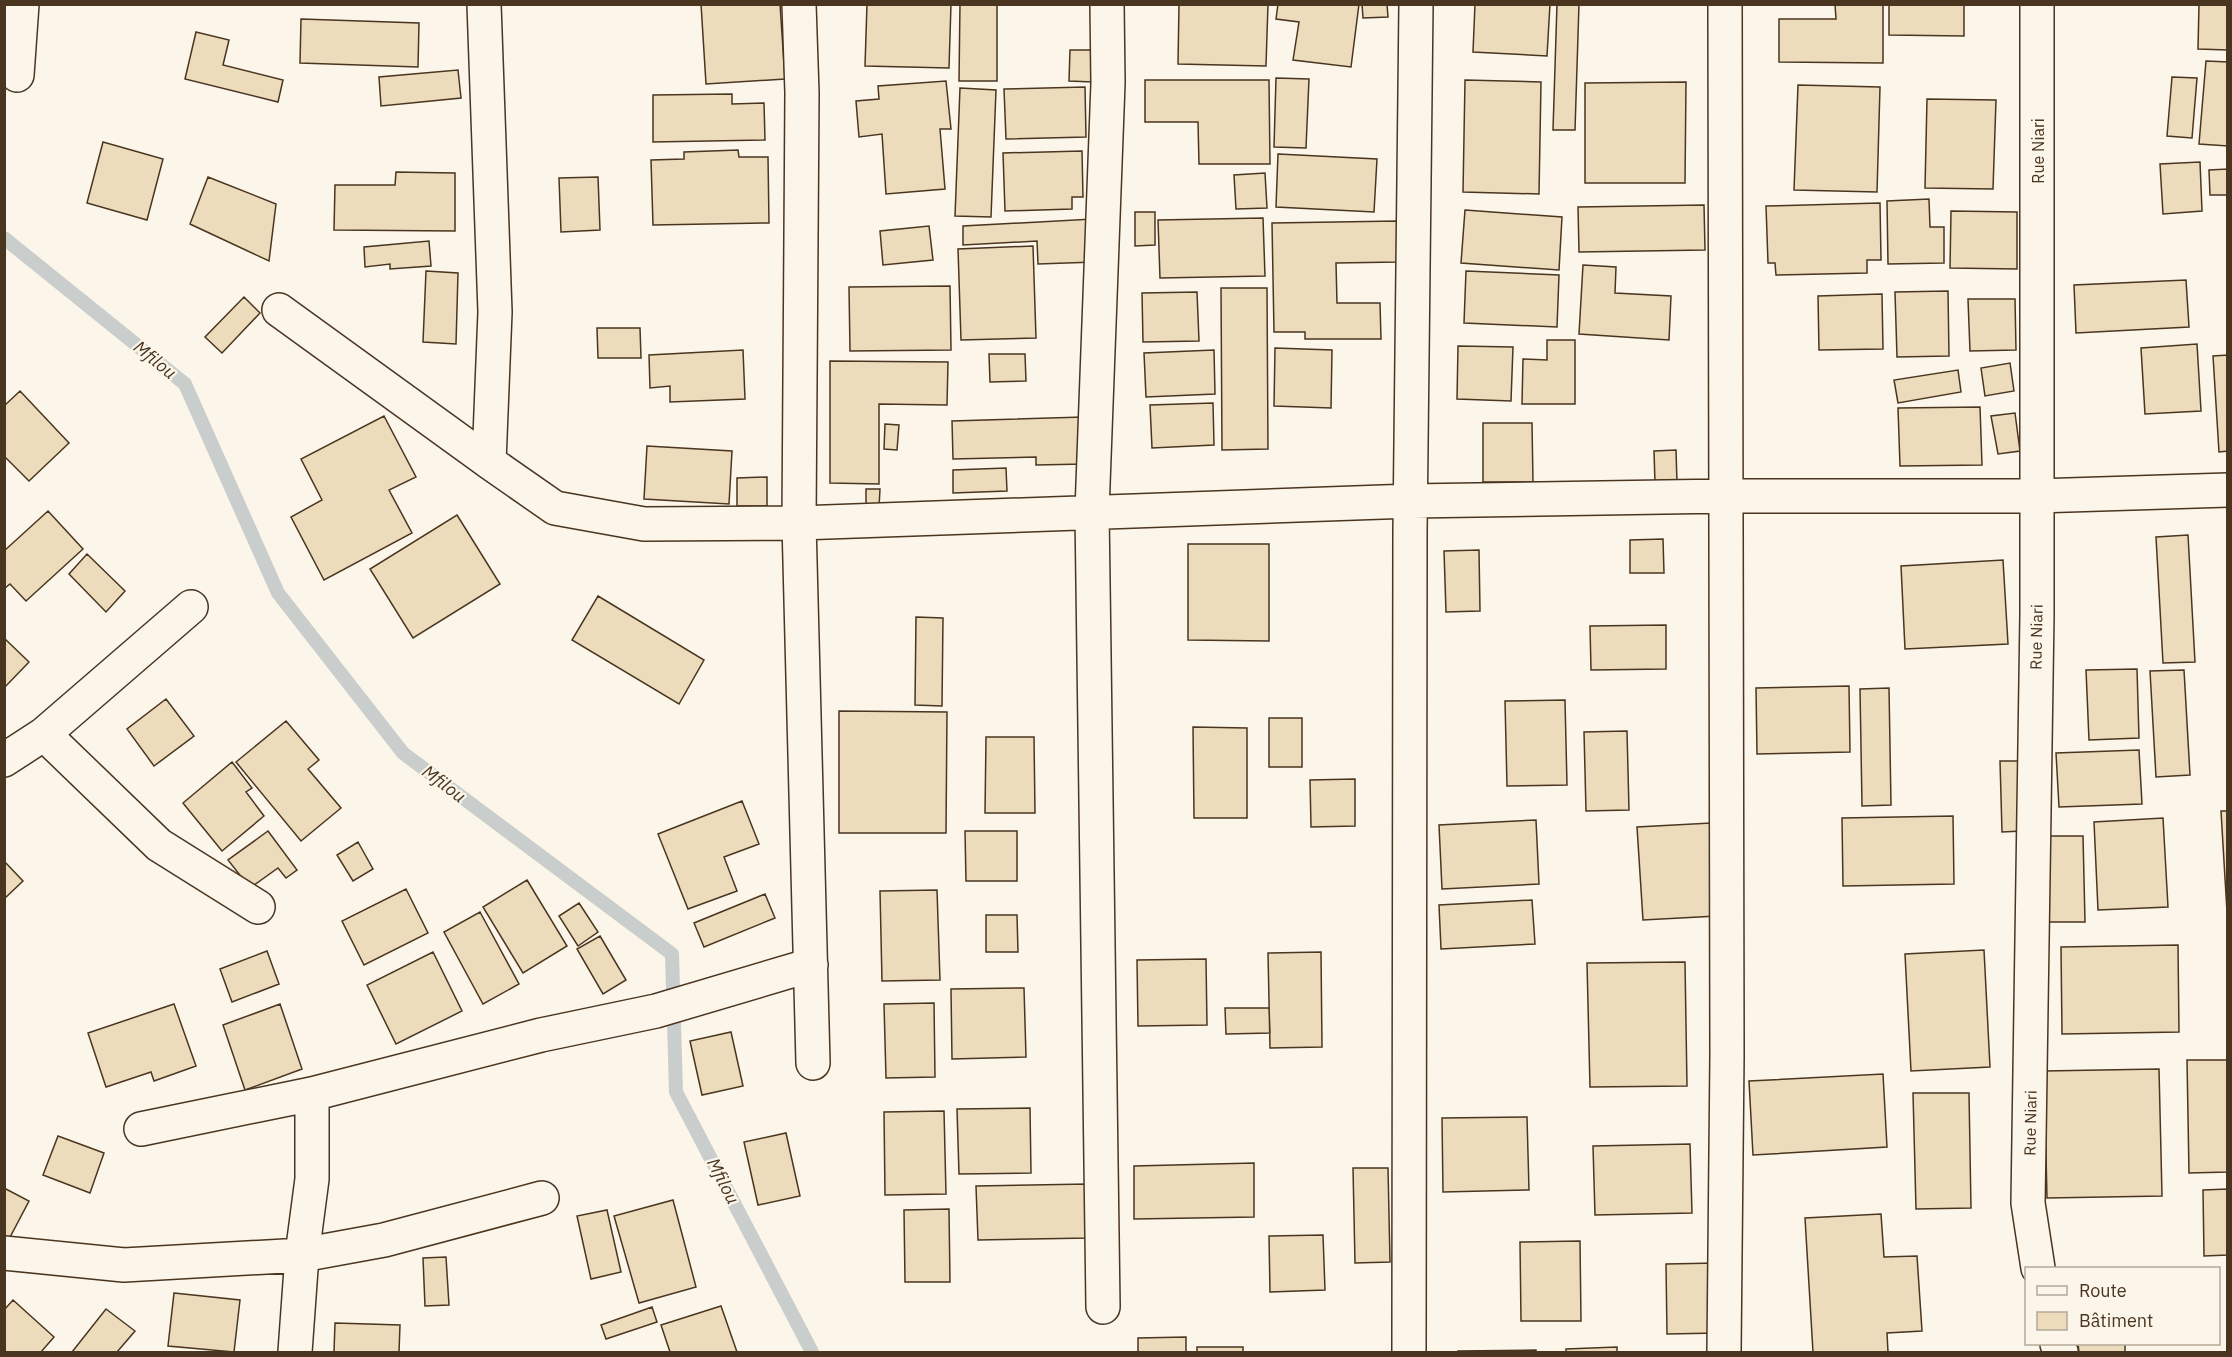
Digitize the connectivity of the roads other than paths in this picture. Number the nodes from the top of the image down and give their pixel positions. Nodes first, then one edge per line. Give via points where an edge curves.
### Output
1 (22, 4) edge
2 (484, 4) edge
3 (799, 4) edge
4 (1107, 4) edge
5 (1416, 4) edge
6 (1725, 4) edge
7 (2037, 4) edge
8 (17, 75) dead end
9 (279, 310) dead end
10 (489, 462) junction
11 (2228, 490) edge
12 (1726, 496) junction
13 (2036, 496) junction
14 (1411, 501) junction
15 (1092, 511) junction
16 (800, 523) junction
17 (191, 607) dead end
18 (44, 734) junction
19 (4, 760) edge
20 (258, 907) dead end
21 (811, 965) junction
22 (813, 1063) dead end
23 (312, 1094) junction
24 (141, 1129) dead end
25 (542, 1198) dead end
26 (4, 1253) edge
27 (302, 1256) junction
28 (2038, 1267) edge
29 (1104, 1307) dead end
30 (295, 1353) edge
31 (1409, 1353) edge
32 (1724, 1353) edge

1 - 8 street
2 - 10 street via 495,312
3 - 16 street
4 - 15 street via 1108,82
5 - 14 street
6 - 12 street
7 - 13 street, Rue Niari
9 - 10 street
10 - 16 street via 555,508 644,524
11 - 13 street
12 - 13 street
12 - 14 street
12 - 32 street
13 - 28 street, Rue Niari via 2028,1203
14 - 15 street
14 - 31 street
15 - 16 street
15 - 29 street
16 - 21 street
17 - 18 street
18 - 19 street
18 - 20 street via 159,845
21 - 22 street
21 - 23 street via 656,1011 541,1035
23 - 24 street
23 - 27 street via 312,1179
25 - 27 street via 384,1240
26 - 27 street via 124,1265
27 - 30 street

